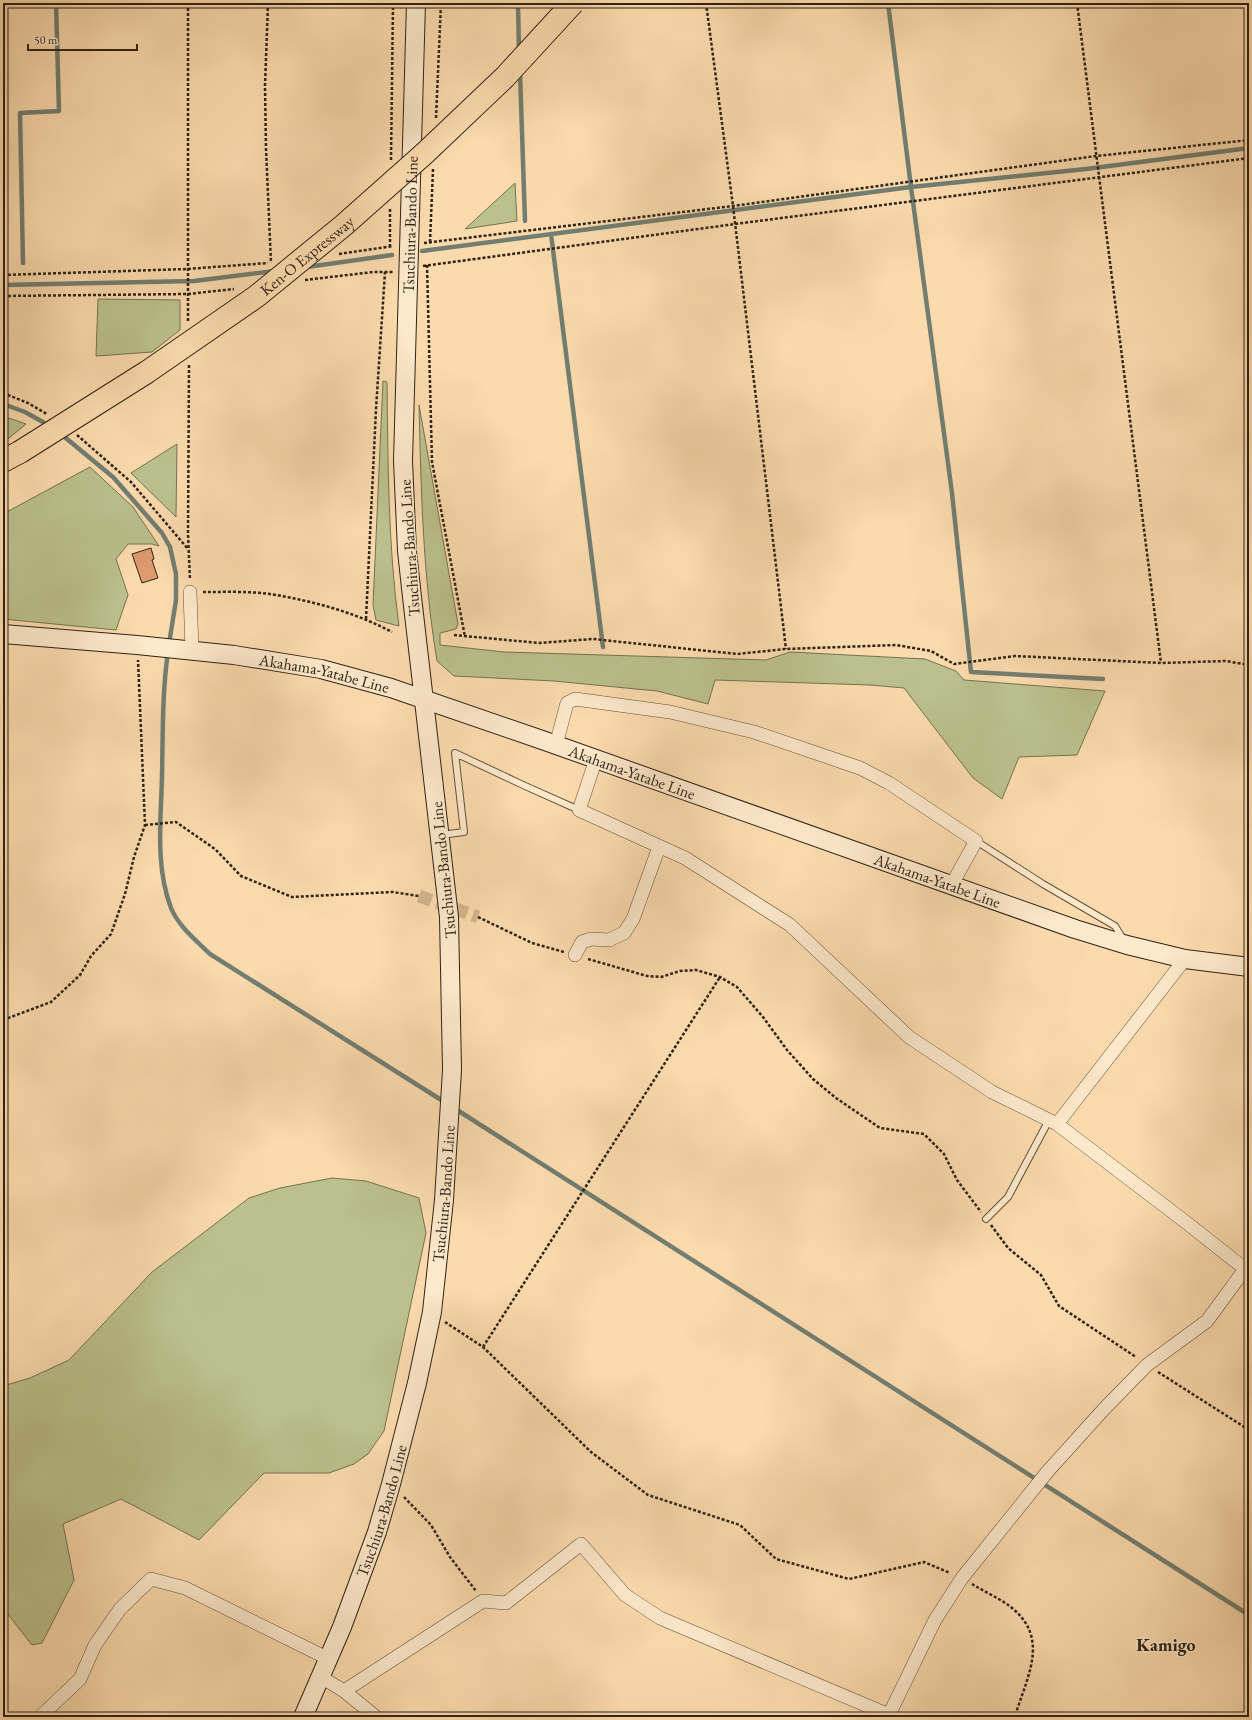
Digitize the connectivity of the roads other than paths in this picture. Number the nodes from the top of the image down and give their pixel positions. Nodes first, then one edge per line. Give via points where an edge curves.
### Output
1 (416, 3) edge
2 (573, 3) edge
3 (11, 456) edge
4 (190, 592) road end
5 (3, 634) edge
6 (192, 650) junction
7 (424, 698) junction
8 (556, 745) junction
9 (596, 759) junction
10 (579, 810) junction
11 (441, 835) junction
12 (976, 841) junction
13 (659, 847) junction
14 (952, 884) junction
15 (1127, 945) junction
16 (575, 955) road end
17 (1185, 959) junction
18 (1249, 966) edge
19 (1053, 1122) junction
20 (986, 1219) road end
21 (1247, 1270) edge
22 (329, 1659) junction
23 (321, 1677) junction
24 (344, 1691) junction
25 (889, 1716) edge
26 (40, 1717) edge
27 (303, 1717) edge
28 (376, 1717) edge

1 - 7 main road, Tsuchiura-Bando Line via 403,461 407,552
2 - 3 highway, Ken-O Expressway, bridge via 505,77 425,153 257,296 147,372
4 - 6 street
5 - 6 main road, Akahama-Yatabe Line
6 - 7 main road, Akahama-Yatabe Line via 322,669
7 - 8 main road, Akahama-Yatabe Line
7 - 11 main road, Tsuchiura-Bando Line
8 - 9 main road, Akahama-Yatabe Line
8 - 12 street via 567,703 575,699 670,712 754,732 860,768 889,783
9 - 10 street
9 - 14 main road, Akahama-Yatabe Line
10 - 11 lane via 455,753 464,832
10 - 13 street
11 - 22 main road, Tsuchiura-Bando Line via 449,917 452,1070 444,1200 432,1312 391,1484 361,1576
12 - 14 street
12 - 15 lane via 1042,884 1115,926
13 - 16 street via 633,919 624,933 609,940 591,939 582,942
13 - 19 street via 685,858 790,925 909,1037 992,1092
14 - 15 main road, Akahama-Yatabe Line via 1075,929
15 - 17 main road, Akahama-Yatabe Line
17 - 18 main road, Akahama-Yatabe Line
17 - 19 street
19 - 20 lane via 1008,1198
19 - 21 street
21 - 25 street via 1207,1321 1147,1365 1104,1409 1048,1471 962,1578 935,1620
22 - 23 main road, Tsuchiura-Bando Line
22 - 26 street via 185,1588 151,1579 120,1608 95,1644 80,1679
23 - 24 street
23 - 27 main road, Tsuchiura-Bando Line
24 - 25 street via 483,1601 506,1603 581,1544 625,1595 650,1612
24 - 28 street

